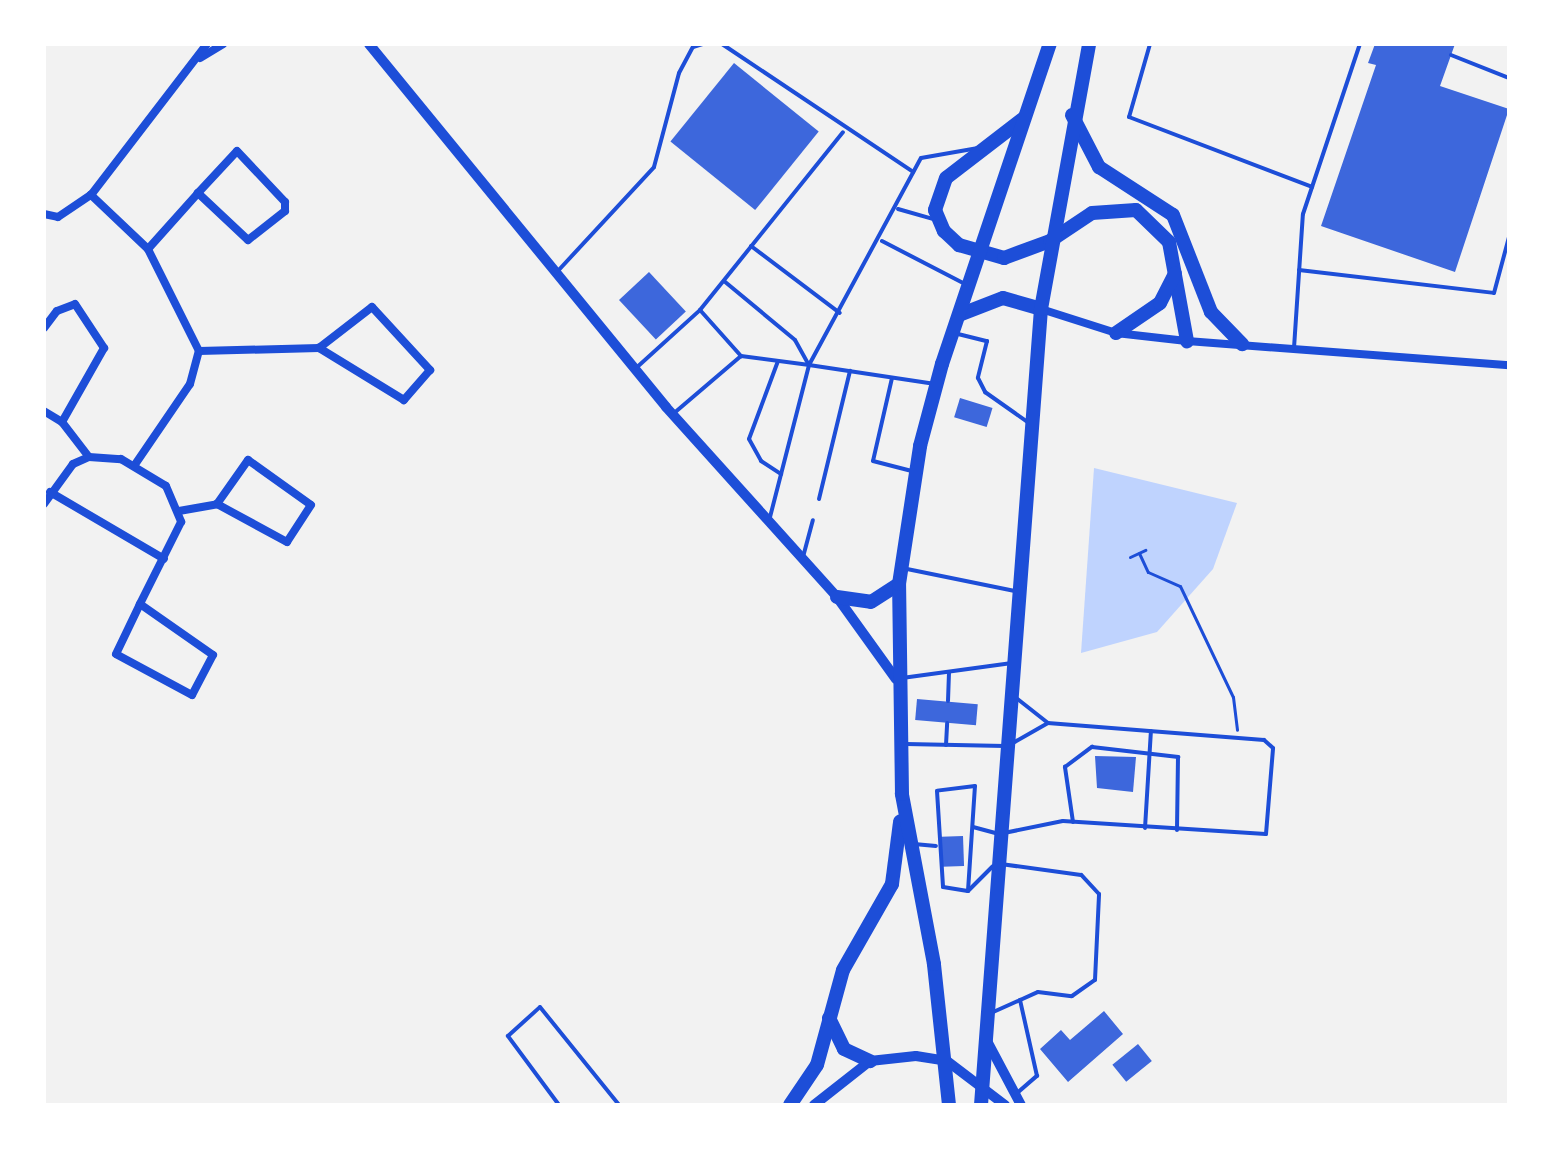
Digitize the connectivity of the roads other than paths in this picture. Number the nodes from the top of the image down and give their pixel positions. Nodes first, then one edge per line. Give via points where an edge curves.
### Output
1 (207, 44) edge
2 (223, 44) edge
3 (369, 44) edge
4 (703, 44) edge
5 (722, 44) edge
6 (1050, 44) edge
7 (1089, 44) edge
8 (1150, 44) edge
9 (1360, 44) edge
10 (1451, 55) dead end
11 (196, 60) junction
12 (1509, 78) edge
13 (1072, 115) junction
14 (1025, 117) junction
15 (843, 132) junction
16 (984, 148) junction
17 (913, 172) junction
18 (1312, 187) junction
19 (198, 193) junction
20 (91, 195) junction
21 (898, 209) junction
22 (44, 214) edge
23 (938, 220) junction
24 (1509, 237) edge
25 (882, 241) junction
26 (1050, 241) junction
27 (751, 246) junction
28 (148, 249) junction
29 (980, 251) junction
30 (1299, 270) junction
31 (1175, 274) junction
32 (555, 275) junction
33 (724, 280) junction
34 (969, 285) junction
35 (1041, 309) junction
36 (700, 310) junction
37 (840, 313) junction
38 (959, 315) junction
39 (44, 328) edge
40 (1116, 333) junction
41 (953, 334) junction
42 (1187, 341) junction
43 (1242, 344) junction
44 (319, 348) junction
45 (1294, 348) junction
46 (199, 351) junction
47 (741, 356) junction
48 (778, 361) junction
49 (809, 365) junction
50 (1509, 365) edge
51 (635, 369) junction
52 (850, 371) junction
53 (892, 378) junction
54 (936, 385) junction
55 (44, 411) edge
56 (673, 414) junction
57 (62, 422) junction
58 (1031, 425) junction
59 (89, 457) junction
60 (134, 466) junction
61 (915, 472) junction
62 (781, 474) junction
63 (50, 492) junction
64 (819, 499) dead end
65 (44, 504) edge
66 (217, 504) junction
67 (179, 511) junction
68 (813, 520) dead end
69 (769, 522) junction
70 (164, 559) junction
71 (803, 560) junction
72 (901, 567) junction
73 (899, 584) junction
74 (1018, 592) junction
75 (837, 597) junction
76 (140, 604) junction
77 (1012, 663) junction
78 (949, 672) junction
79 (896, 679) junction
80 (1010, 693) junction
81 (948, 701) dead end
82 (947, 723) dead end
83 (1048, 723) junction
84 (1151, 731) junction
85 (899, 744) junction
86 (946, 745) junction
87 (1007, 746) junction
88 (1150, 751) junction
89 (902, 794) junction
90 (1073, 822) junction
91 (973, 827) junction
92 (1145, 828) junction
93 (1177, 830) junction
94 (999, 834) junction
95 (909, 842) junction
96 (936, 846) junction
97 (996, 863) junction
98 (968, 891) junction
99 (1020, 1000) junction
100 (828, 1014) junction
101 (985, 1015) junction
102 (984, 1034) junction
103 (870, 1061) junction
104 (947, 1061) junction
105 (982, 1080) junction
106 (1018, 1100) edge
107 (559, 1105) edge
108 (619, 1105) edge
109 (790, 1105) edge
110 (814, 1105) edge
111 (949, 1105) edge
112 (981, 1105) edge
113 (1005, 1105) edge

1 - 11 street
2 - 11 street
3 - 32 street
4 - 32 lane via 693,47 679,73 654,167
5 - 15 lane via 763,65
6 - 14 highway
7 - 13 highway
8 - 18 lane via 1129,117
9 - 18 lane
10 - 12 lane
11 - 20 street
13 - 26 highway
13 - 43 highway via 1099,167 1173,215 1211,312
14 - 16 highway
14 - 29 highway
15 - 17 lane
15 - 27 lane
16 - 17 lane via 921,158
16 - 23 highway via 940,186
17 - 21 lane
18 - 30 lane
19 - 19 street via 237,151 259,169 285,211 248,240
19 - 28 street
20 - 22 street via 58,217
20 - 28 street
21 - 23 lane
21 - 25 lane
23 - 29 highway via 952,240
24 - 30 lane via 1494,293
25 - 34 lane
25 - 37 lane
26 - 29 highway via 1004,258
26 - 31 highway via 1092,213 1136,210 1164,232
26 - 35 highway
27 - 33 lane
27 - 37 lane
28 - 46 street
29 - 34 highway
30 - 45 lane
31 - 40 highway via 1160,303
31 - 42 highway
32 - 51 street
33 - 36 lane
33 - 49 lane via 795,340
34 - 38 highway
35 - 38 highway via 994,299
35 - 40 street
35 - 58 highway
36 - 47 lane
36 - 51 lane
37 - 49 lane
38 - 41 highway
39 - 57 street via 57,311 75,304 104,348
40 - 42 street
41 - 54 highway
41 - 58 lane via 987,341 978,378 985,392
42 - 43 street
43 - 45 street
44 - 44 street via 372,307 428,366 428,377 400,400
44 - 46 street
45 - 50 street
46 - 60 street via 190,384
47 - 48 lane
47 - 56 lane
48 - 49 lane
48 - 62 lane via 749,439 761,461
49 - 52 lane
49 - 62 lane
51 - 56 street
52 - 53 lane
52 - 64 lane
53 - 54 lane
53 - 61 lane via 873,461
54 - 61 highway
55 - 57 street
56 - 69 street
57 - 59 street
58 - 74 highway
59 - 60 street
59 - 63 street via 73,464
60 - 67 street via 166,486
61 - 72 highway
62 - 69 lane
63 - 65 street
63 - 70 street
66 - 66 street via 248,460 311,505 283,542
66 - 67 street
67 - 70 street
68 - 71 lane
69 - 71 street
70 - 76 street
71 - 75 street
72 - 73 highway
72 - 74 lane
73 - 75 highway via 871,602
73 - 79 highway
74 - 77 highway
75 - 79 street
76 - 76 street via 213,655 192,695 116,654
77 - 78 lane
77 - 80 highway
78 - 79 lane
78 - 81 lane
79 - 85 highway
80 - 83 lane
80 - 87 highway
82 - 86 lane
83 - 84 lane
83 - 87 lane
84 - 88 lane
84 - 93 lane via 1238,737 1273,748 1266,834
85 - 86 lane
85 - 89 highway
86 - 87 lane
87 - 94 highway
88 - 90 lane via 1092,747 1073,756 1063,783
88 - 92 lane
88 - 93 lane via 1181,762
89 - 95 highway
89 - 100 highway via 892,884 843,970
90 - 92 lane
90 - 94 lane
91 - 94 lane
91 - 96 lane via 975,786 947,785 935,795
91 - 98 lane
92 - 93 lane
94 - 97 highway
95 - 96 lane
95 - 104 highway
96 - 98 lane via 943,887
97 - 98 lane
97 - 99 lane via 1081,875 1099,894 1095,980 1072,996 1038,992
97 - 101 highway
99 - 101 lane
99 - 106 lane via 1037,1076
100 - 103 highway via 844,1049
100 - 109 highway via 817,1065
101 - 102 highway
102 - 105 highway
102 - 106 street
103 - 104 street
103 - 110 street
104 - 105 street
104 - 111 highway
105 - 112 highway
105 - 113 street
107 - 108 lane via 508,1036 540,1007

